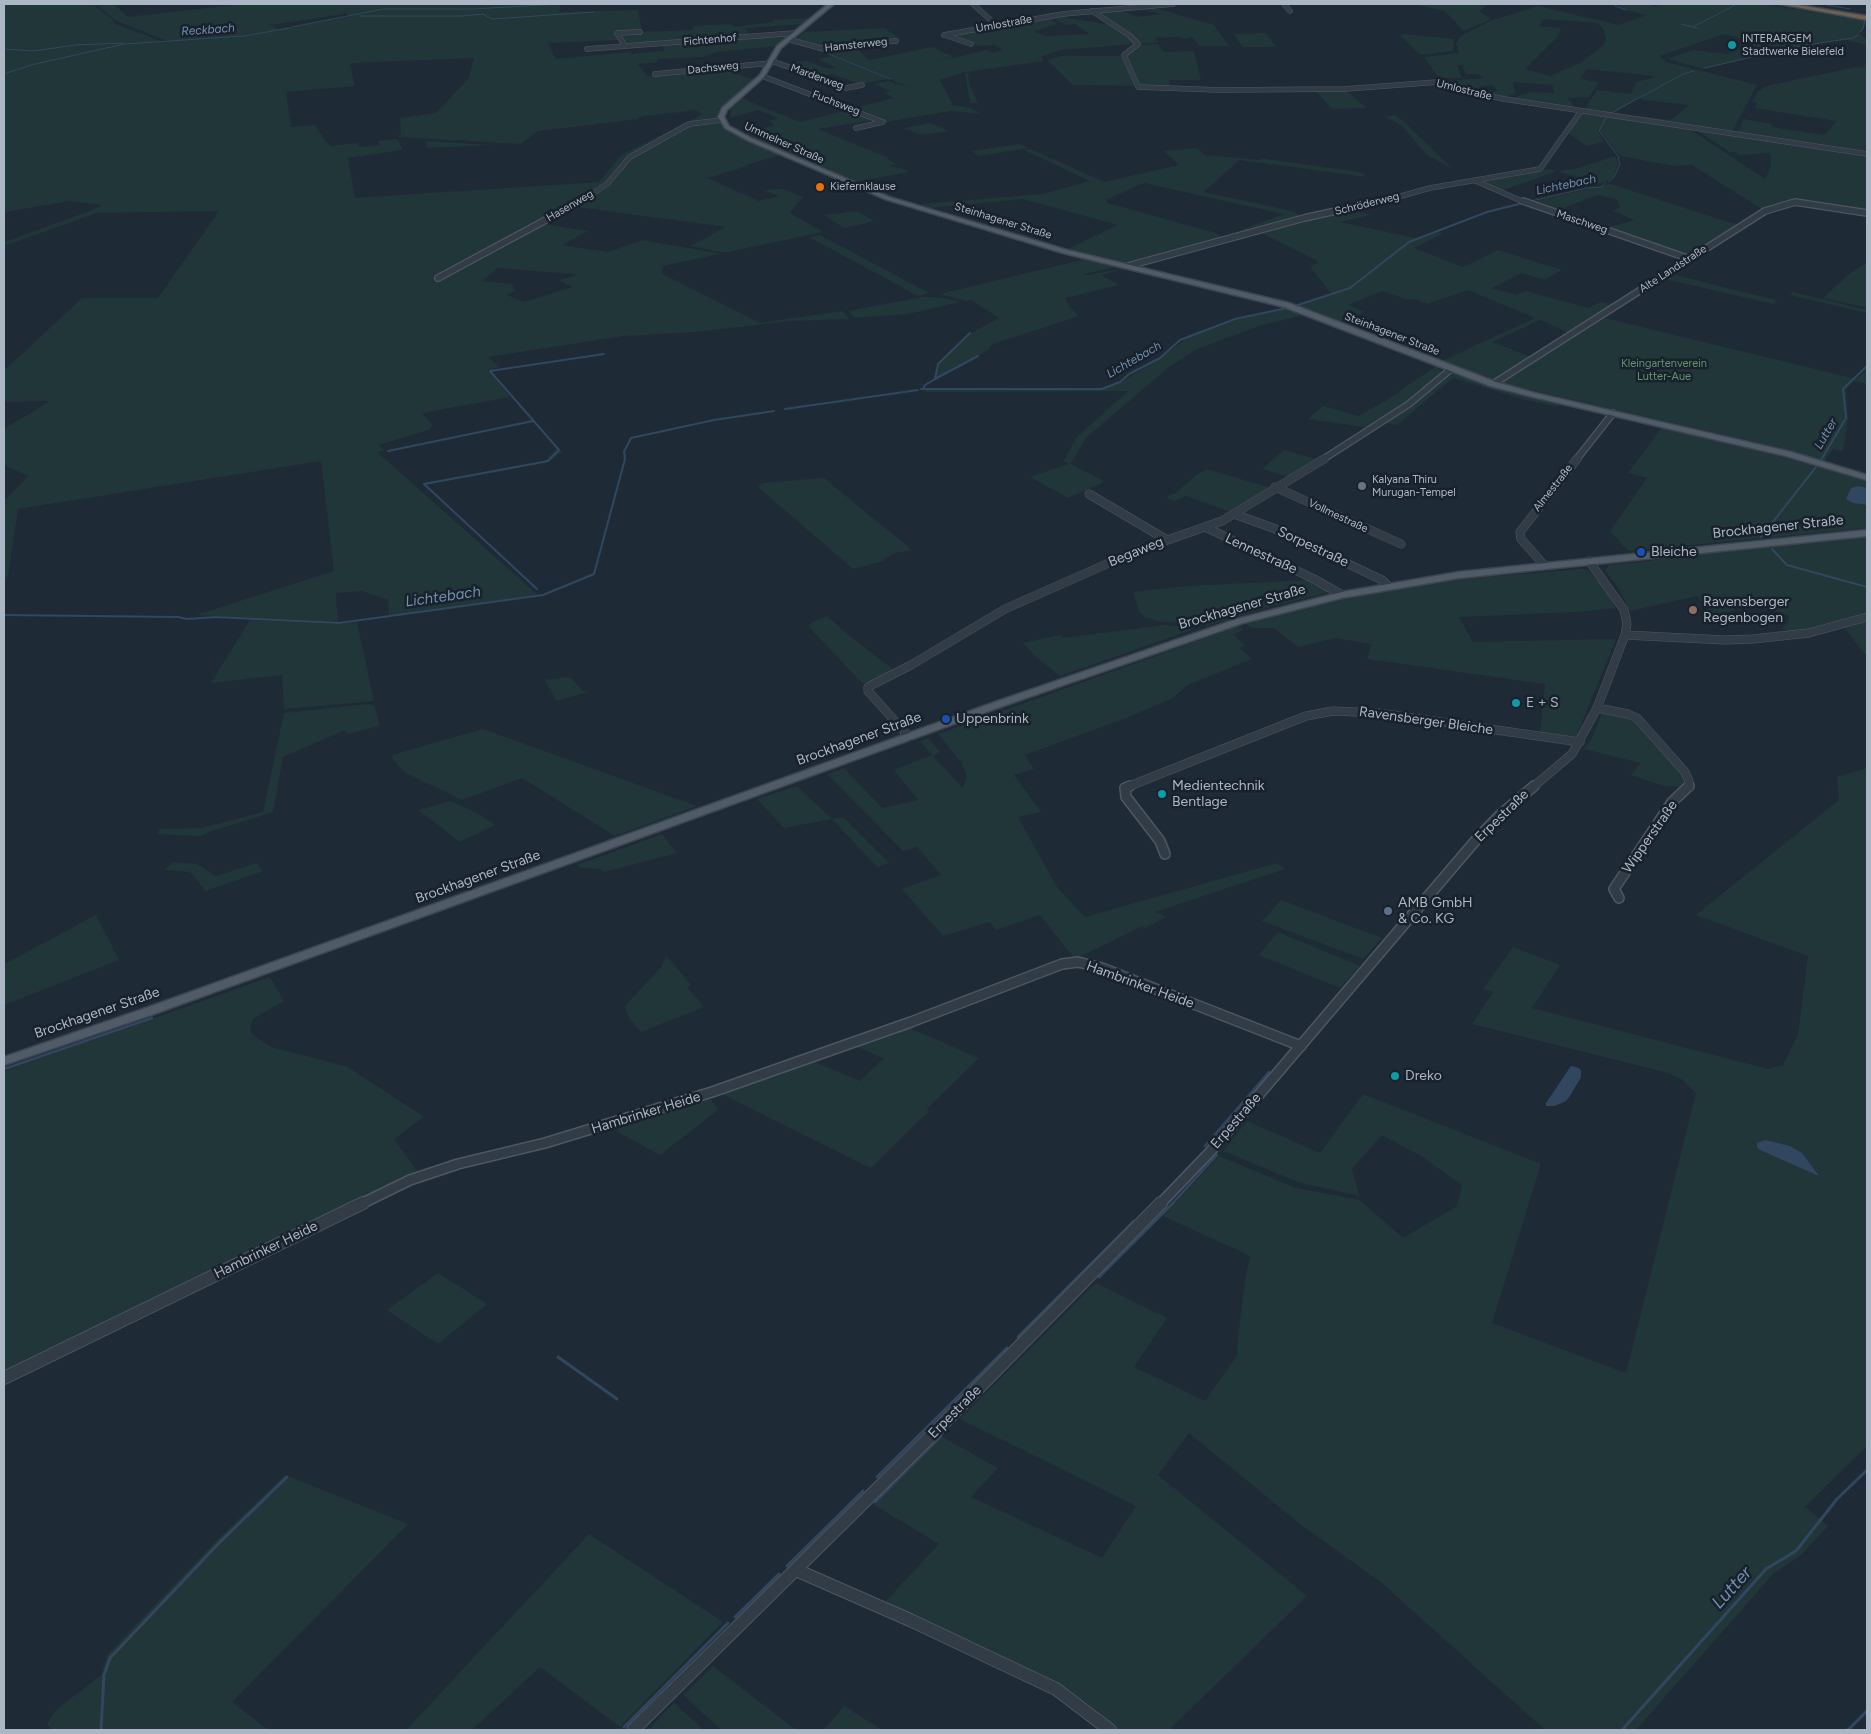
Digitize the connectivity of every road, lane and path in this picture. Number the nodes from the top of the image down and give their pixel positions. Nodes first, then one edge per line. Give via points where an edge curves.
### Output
1 (830, 4) edge
2 (973, 4) edge
3 (1173, 4) edge
4 (1284, 4) edge
5 (1783, 4) edge
6 (1796, 4) edge
7 (1290, 11) dead end
8 (1092, 12) junction
9 (1865, 16) edge
10 (996, 26) junction
11 (640, 32) dead end
12 (795, 33) junction
13 (787, 39) junction
14 (896, 41) dead end
15 (971, 44) dead end
16 (625, 46) junction
17 (587, 49) dead end
18 (771, 62) junction
19 (655, 74) dead end
20 (762, 76) junction
21 (862, 86) dead end
22 (1581, 111) junction
23 (722, 120) junction
24 (856, 128) dead end
25 (1867, 154) edge
26 (1475, 180) junction
27 (910, 205) joint
28 (1867, 213) edge
29 (1690, 259) junction
30 (1128, 266) junction
31 (438, 278) dead end
32 (1451, 369) junction
33 (1493, 384) junction
34 (1613, 413) junction
35 (1867, 478) edge
36 (1275, 487) junction
37 (1089, 494) dead end
38 (1234, 514) junction
39 (1205, 527) junction
40 (1867, 533) edge
41 (1167, 540) junction
42 (1401, 544) dead end
43 (1589, 560) junction
44 (1544, 565) junction
45 (1388, 586) junction
46 (1342, 595) junction
47 (1867, 618) edge
48 (1625, 635) junction
49 (1596, 708) junction
50 (910, 737) junction
51 (1580, 742) junction
52 (1165, 854) dead end
53 (1619, 898) dead end
54 (1301, 1046) junction
55 (4, 1061) edge
56 (4, 1378) edge
57 (796, 1570) junction
58 (633, 1730) edge
59 (1110, 1730) edge

1 - 12 main road
2 - 10 street
3 - 8 street, Umlostraße
4 - 7 street
5 - 9 highway
6 - 9 highway
8 - 10 street, Umlostraße
8 - 22 street, Umlostraße via 1138,44 1124,55 1138,87 1345,90 1438,82 1485,96
10 - 15 street, Umlostraße via 944,35
11 - 16 street via 617,33
12 - 13 main road
12 - 16 street, Fichtenhof
13 - 14 street, Hamsterweg via 820,48
13 - 18 main road
16 - 17 street, Fichtenhof
18 - 19 street, Dachsweg
18 - 20 main road
18 - 21 street, Marderweg via 846,88
20 - 23 main road via 724,109
20 - 24 street, Fuchsweg via 883,122
22 - 25 street, Umlostraße
22 - 26 street, Schröderweg via 1540,169
23 - 27 main road, Ummelner Straße via 749,139 860,188
23 - 31 street, Hasenweg via 689,124 630,157 607,184 587,198
26 - 29 street, Maschweg via 1524,202
26 - 30 street, Schröderweg via 1304,218
27 - 30 main road, Steinhagener Straße via 1065,252
28 - 29 street, Alte Landstraße via 1789,202 1765,211
29 - 33 street, Alte Landstraße
30 - 32 main road, Steinhagener Straße via 1286,305
32 - 33 main road, Steinhagener Straße
32 - 36 street, Begaweg via 1372,429
33 - 34 main road, Steinhagener Straße
34 - 35 main road, Steinhagener Straße via 1788,454
34 - 44 street, Almestraße via 1520,532 1521,539
36 - 38 street, Begaweg
36 - 42 street, Vollmestraße
37 - 41 street
38 - 39 street, Begaweg
38 - 45 street, Sorpestraße via 1273,528 1382,580
39 - 41 street, Begaweg
39 - 46 street, Lennestraße
40 - 43 main road, Brockhagener Straße
41 - 50 street, Begaweg via 1136,550 1005,609 868,687 868,691
43 - 44 main road, Brockhagener Straße
43 - 48 street, Erpestraße via 1624,610
44 - 45 main road, Brockhagener Straße
45 - 46 main road, Brockhagener Straße
46 - 50 main road, Brockhagener Straße via 1205,632
47 - 48 street via 1809,633 1753,639
48 - 49 street, Erpestraße
49 - 51 street, Erpestraße
49 - 53 street, Wipperstraße via 1636,718 1689,781 1689,788 1672,802 1614,889
50 - 55 main road, Brockhagener Straße via 132,1018
51 - 52 street, Ravensberger Bleiche via 1378,713 1332,711 1306,716 1126,788 1126,798 1160,841
51 - 54 street, Erpestraße via 1563,763 1500,815 1476,840
54 - 56 street, Hambrinker Heide via 1102,968 1078,962 1062,964 911,1022 712,1092 410,1180
54 - 57 street, Erpestraße via 1210,1152
57 - 58 street, Erpestraße
57 - 59 street via 1056,1689

